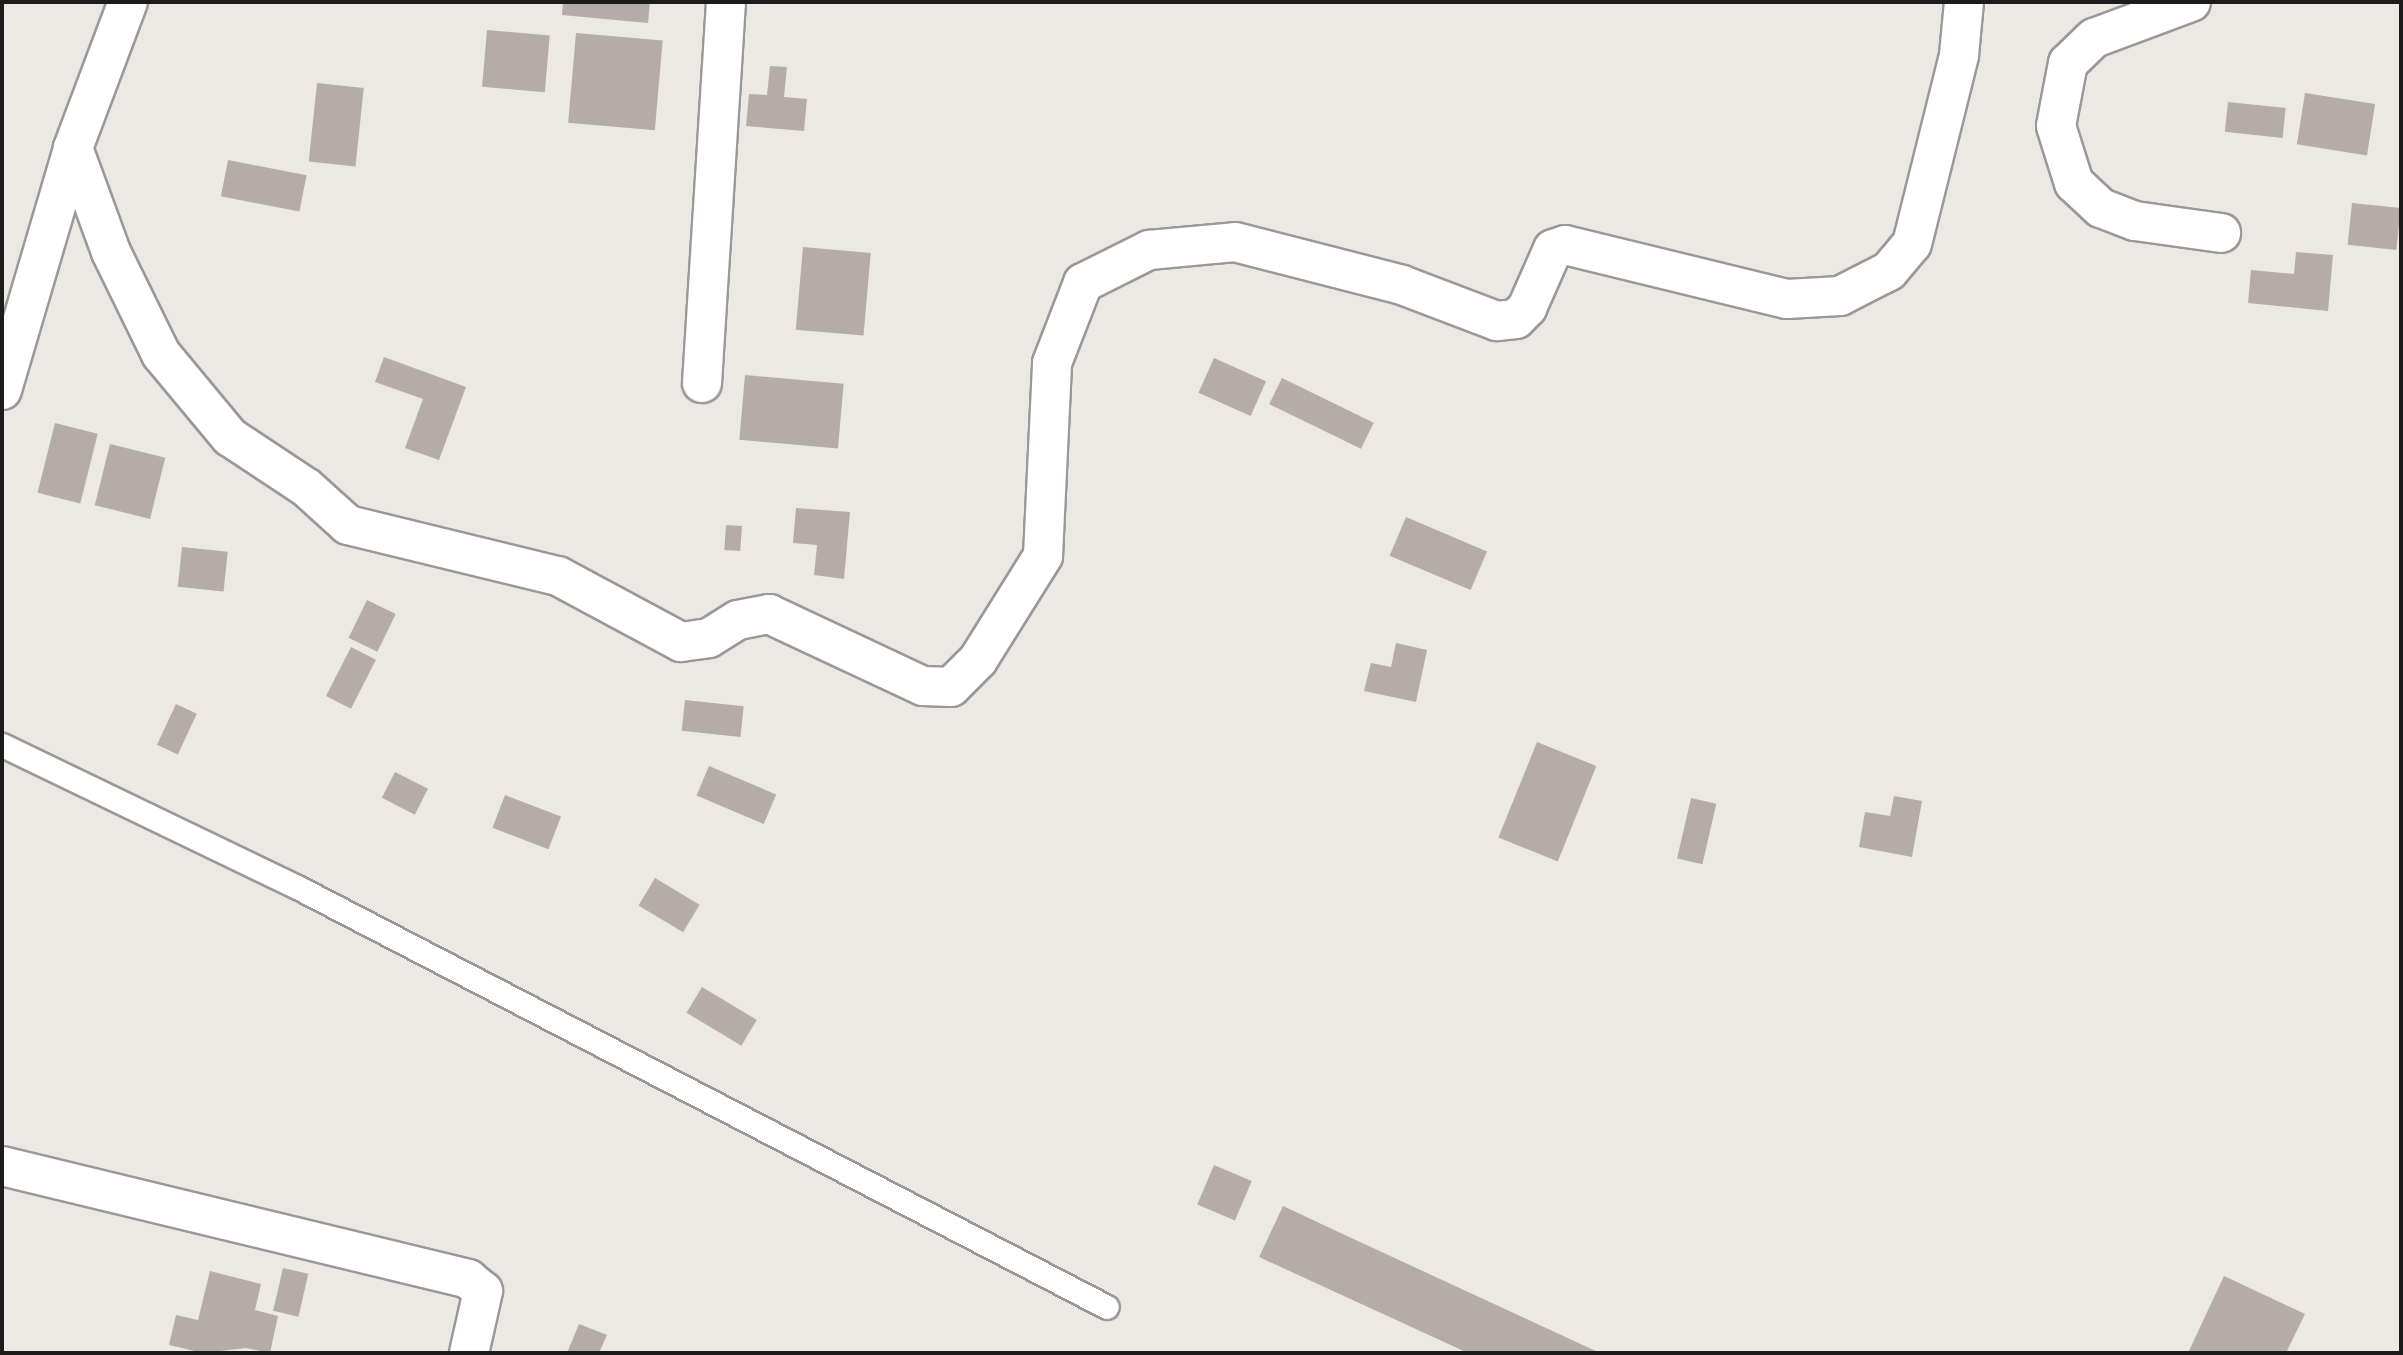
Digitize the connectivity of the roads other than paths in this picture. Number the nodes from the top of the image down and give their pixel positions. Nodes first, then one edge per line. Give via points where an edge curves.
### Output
1 (128, 2) edge
2 (726, 2) edge
3 (1965, 2) edge
4 (2192, 2) edge
5 (73, 148) junction
6 (2221, 233) dead end
7 (702, 383) dead end
8 (2, 390) edge
9 (2, 745) edge
10 (2, 1166) edge
11 (1107, 1307) dead end
12 (469, 1353) edge

1 - 5 street
2 - 7 street
3 - 5 street via 1951,92 1912,243 1889,271 1840,296 1787,299 1565,246 1553,249 1527,308 1516,318 1497,321 1402,285 1235,242 1149,250 1083,283 1052,363 1043,556 978,660 951,687 923,686 769,614 738,620 709,638 681,642 558,576 348,525 307,488 230,436 161,354 111,252
4 - 6 street via 2094,38 2068,62 2056,126 2074,183 2101,208 2135,221
5 - 8 street
9 - 11 lane via 309,894
10 - 12 street via 468,1279 484,1291

